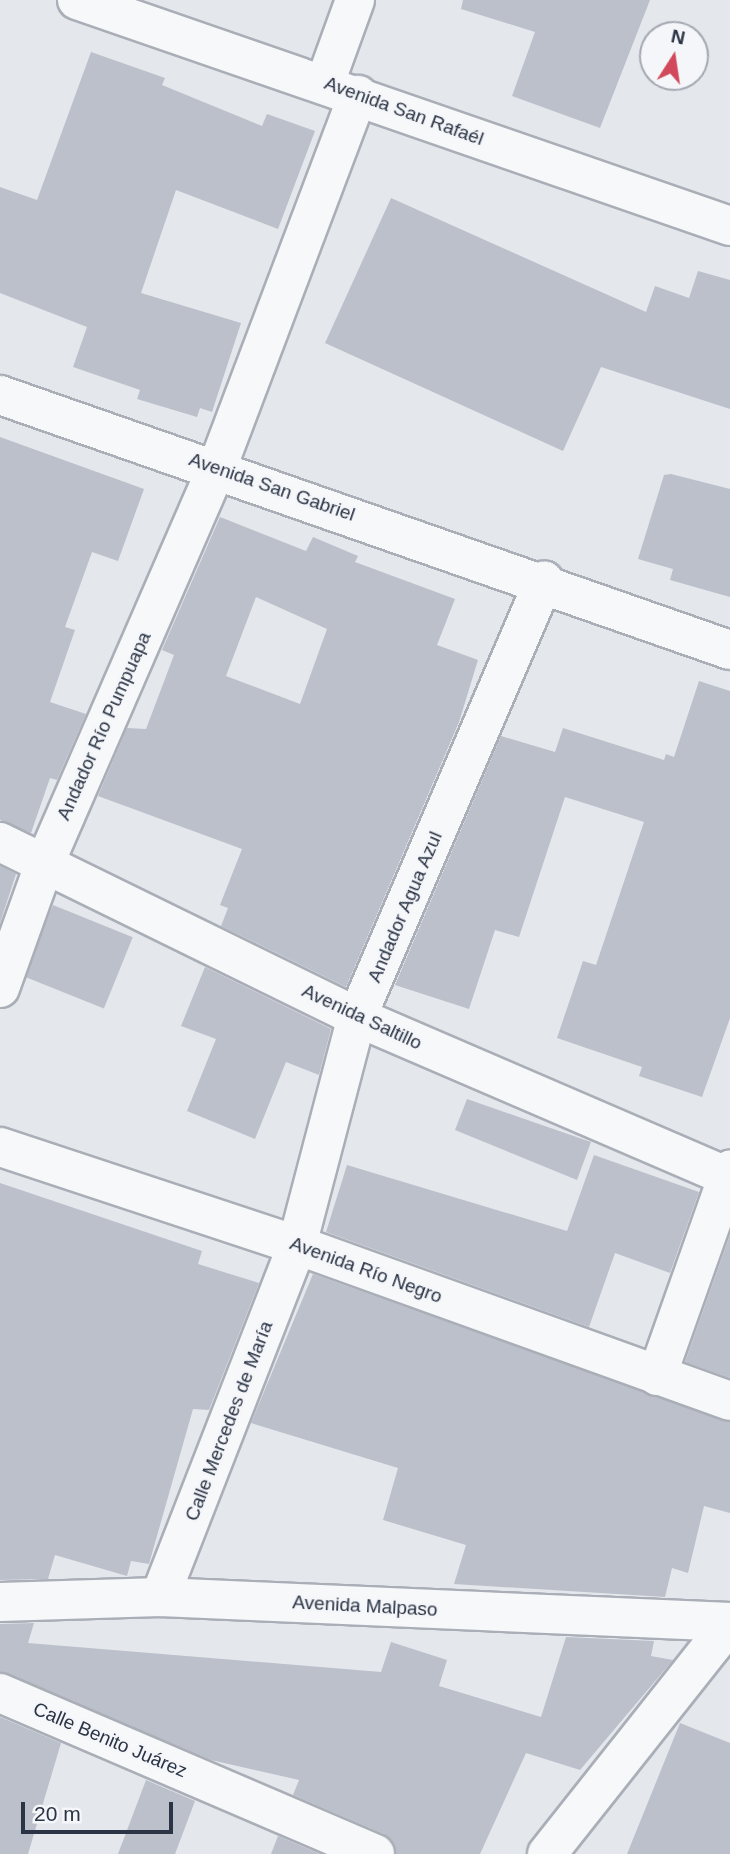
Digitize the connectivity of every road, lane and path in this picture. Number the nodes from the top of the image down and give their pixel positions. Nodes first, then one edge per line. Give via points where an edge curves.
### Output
1 (77, 0) edge
2 (355, 0) edge
3 (342, 89) junction
4 (730, 226) edge
5 (0, 395) edge
6 (217, 468) junction
7 (544, 580) junction
8 (730, 650) edge
9 (0, 842) edge
10 (44, 865) junction
11 (0, 988) edge
12 (357, 1017) junction
13 (0, 1147) edge
14 (729, 1175) edge
15 (297, 1245) junction
16 (657, 1376) junction
17 (730, 1401) edge
18 (160, 1597) junction
19 (0, 1602) edge
20 (730, 1623) edge
21 (0, 1693) edge
22 (375, 1854) edge
23 (547, 1854) edge

1 - 3 street, Avenida San Rafaél
2 - 3 street, Andador Río Pumpuapa
3 - 4 street, Avenida San Rafaél
3 - 6 street, Andador Río Pumpuapa
5 - 6 street, Avenida San Gabriel
6 - 7 street, Avenida San Gabriel
6 - 10 street, Andador Río Pumpuapa
7 - 8 street, Avenida San Gabriel
7 - 12 street, Andador Agua Azul
9 - 10 street, Avenida Saltillo
10 - 11 street, Andador Río Pumpuapa
10 - 12 street, Avenida Saltillo
12 - 14 street, Avenida Saltillo
12 - 15 street, Andador Agua Azul
13 - 15 street, Avenida Río Negro
14 - 16 street
15 - 16 street, Avenida Río Negro
15 - 18 street, Calle Mercedes de María
16 - 17 street, Avenida Río Negro
18 - 19 street, Avenida Malpaso
18 - 20 street, Avenida Malpaso
20 - 23 street
21 - 22 street, Calle Benito Juárez

